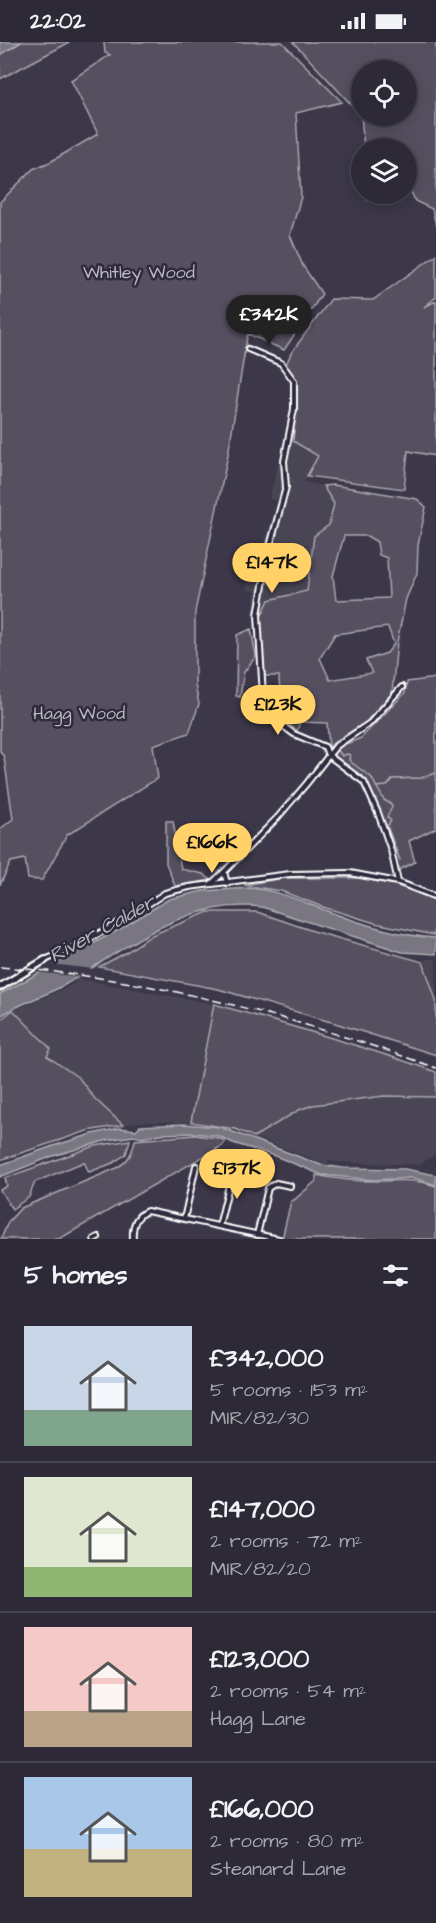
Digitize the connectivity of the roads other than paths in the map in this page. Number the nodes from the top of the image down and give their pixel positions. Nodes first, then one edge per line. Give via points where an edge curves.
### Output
1 (248, 349) dead end
2 (402, 687) dead end
3 (328, 755) junction
4 (224, 872) junction
5 (398, 882) junction
6 (227, 883) junction
7 (210, 885) junction
8 (436, 897) edge
9 (45, 960) joint
10 (0, 987) edge
11 (196, 1166) dead end
12 (233, 1169) dead end
13 (290, 1186) dead end
14 (184, 1219) junction
15 (219, 1226) junction
16 (257, 1234) junction
17 (133, 1239) edge
18 (279, 1239) edge

1 - 3 street via 282,363 294,381 294,409 284,461 286,487 269,550 258,615 264,712 294,734 325,747
2 - 3 street via 370,723
3 - 4 street via 278,817
3 - 5 street via 364,782 391,850
4 - 6 street
4 - 7 street
5 - 6 street via 320,872
5 - 8 street
6 - 7 street
7 - 9 street via 165,893 73,948
9 - 10 street
11 - 14 street
12 - 15 street
13 - 16 street via 276,1183 268,1188
14 - 15 street
14 - 17 street via 147,1210 132,1228
15 - 16 street
16 - 18 street

